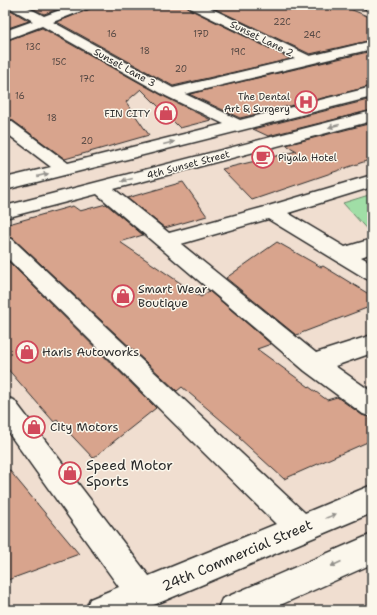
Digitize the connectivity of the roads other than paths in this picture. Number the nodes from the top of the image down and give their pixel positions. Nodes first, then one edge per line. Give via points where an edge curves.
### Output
1 (14, 5) edge
2 (85, 5) edge
3 (194, 5) edge
4 (368, 5) edge
5 (372, 7) edge
6 (43, 22) junction
7 (5, 36) edge
8 (372, 45) edge
9 (308, 60) junction
10 (372, 92) edge
11 (171, 93) junction
12 (372, 116) edge
13 (5, 124) edge
14 (238, 125) junction
15 (66, 170) junction
16 (372, 181) edge
17 (5, 184) edge
18 (100, 187) junction
19 (5, 212) edge
20 (271, 212) junction
21 (166, 241) junction
22 (5, 244) edge
23 (372, 246) edge
24 (342, 255) junction
25 (372, 273) edge
26 (372, 344) edge
27 (313, 364) junction
28 (372, 406) edge
29 (5, 408) edge
30 (372, 499) edge
31 (300, 528) junction
32 (372, 549) edge
33 (143, 594) junction
34 (101, 610) edge
35 (233, 610) edge

1 - 6 street, Sunset Lane 3
2 - 6 street
3 - 9 street, Sunset Lane 2
4 - 5 street
6 - 7 street
6 - 11 street, Sunset Lane 3
8 - 9 street
9 - 11 street
10 - 14 street
11 - 14 street, Sunset Lane 3
12 -> 18 street, 4th Sunset Street
13 - 15 street
15 -> 14 street
17 -> 15 street
16 - 20 street
18 - 19 street, 4th Sunset Street
18 - 21 street
20 - 21 street
20 - 24 street
21 - 27 street
22 - 31 street
23 - 24 street
24 - 25 street
26 - 27 street
27 - 28 street
29 - 33 street
31 -> 30 street, 24th Commercial Street
31 - 33 street, 24th Commercial Street
32 -> 35 street
33 - 34 street, 24th Commercial Street

